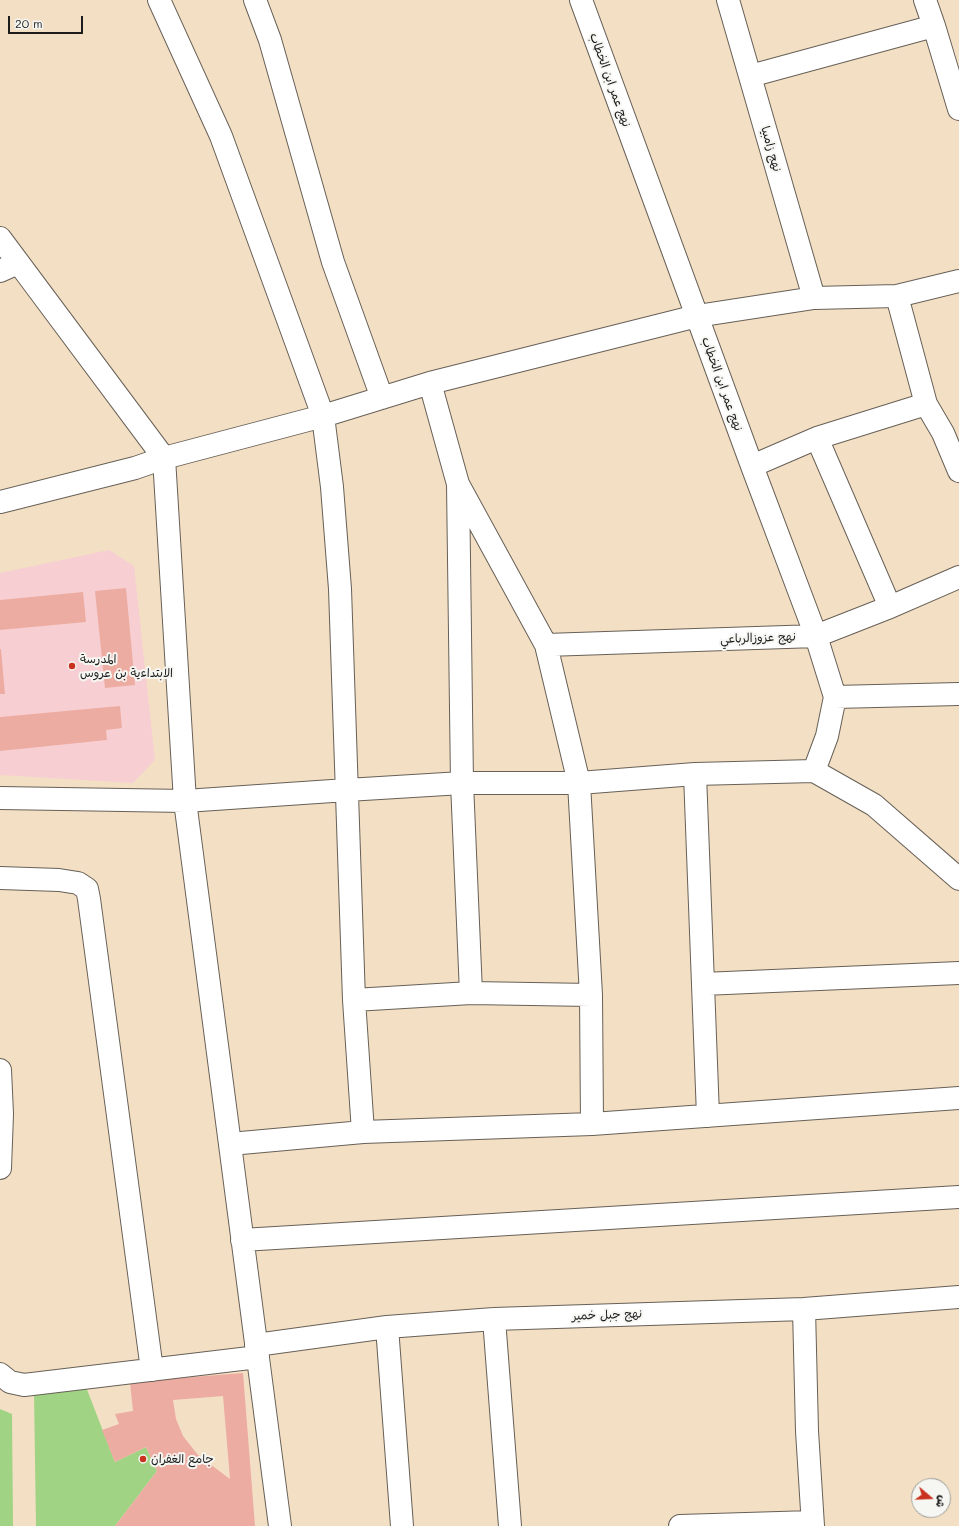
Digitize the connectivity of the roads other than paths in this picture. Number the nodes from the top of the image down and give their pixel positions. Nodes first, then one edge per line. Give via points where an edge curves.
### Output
1 (159, 0) edge
2 (255, 0) edge
3 (581, 0) edge
4 (728, 0) edge
5 (925, 0) edge
6 (934, 26) junction
7 (750, 76) junction
8 (959, 109) edge
9 (0, 238) edge
10 (9, 267) edge
11 (959, 281) edge
12 (897, 296) junction
13 (814, 298) junction
14 (697, 316) junction
15 (430, 383) junction
16 (382, 398) junction
17 (926, 404) junction
18 (323, 416) junction
19 (951, 430) edge
20 (817, 438) junction
21 (164, 458) junction
22 (752, 466) junction
23 (959, 471) edge
24 (458, 484) junction
25 (0, 502) edge
26 (959, 577) edge
27 (890, 607) junction
28 (816, 636) junction
29 (546, 645) junction
30 (959, 694) edge
31 (835, 698) junction
32 (814, 771) junction
33 (695, 774) junction
34 (462, 783) junction
35 (579, 783) junction
36 (347, 790) junction
37 (0, 798) edge
38 (185, 801) junction
39 (0, 878) edge
40 (959, 879) edge
41 (959, 973) edge
42 (703, 984) junction
43 (471, 994) junction
44 (591, 995) junction
45 (354, 1000) junction
46 (0, 1070) edge
47 (959, 1098) edge
48 (708, 1116) junction
49 (592, 1124) junction
50 (363, 1132) junction
51 (230, 1144) junction
52 (0, 1168) edge
53 (959, 1197) edge
54 (242, 1240) junction
55 (959, 1298) edge
56 (804, 1309) junction
57 (494, 1319) junction
58 (387, 1326) junction
59 (257, 1351) junction
60 (152, 1370) junction
61 (0, 1374) edge
62 (813, 1524) edge
63 (280, 1526) edge
64 (402, 1526) edge
65 (510, 1526) edge
66 (680, 1526) edge

1 - 18 street via 221,136
2 - 16 street via 270,40 333,262
3 - 14 street, نهج عمر ابن الخطاب
4 - 7 street, نهج زامبيا
5 - 6 street
6 - 7 street
6 - 8 street
7 - 13 street, نهج زامبيا
9 - 10 street
10 - 21 street
11 - 12 street
12 - 13 street
12 - 17 street
13 - 14 street
14 - 15 street
14 - 22 street, نهج عمر ابن الخطاب
15 - 16 street
15 - 24 street
16 - 18 street
17 - 19 street
17 - 20 street
18 - 21 street
18 - 36 street via 332,487 340,589
19 - 23 street
20 - 22 street
20 - 27 street
21 - 25 street via 135,468
21 - 38 street
22 - 28 street, نهج عمر ابن الخطاب
24 - 29 street
24 - 34 street
26 - 27 street, نهج عزوزالرباعي
27 - 28 street, نهج عزوزالرباعي
28 - 29 street, نهج عزوزالرباعي
28 - 31 street, نهج عمر ابن الخطاب
29 - 35 street
30 - 31 street
31 - 32 street, نهج عمر ابن الخطاب via 827,736
32 - 33 street
32 - 40 street via 874,805
33 - 35 street
33 - 42 street
34 - 35 street
34 - 36 street
34 - 43 street
35 - 44 street
36 - 38 street
36 - 45 street
37 - 38 street
38 - 51 street
39 - 60 street via 59,880 78,883 87,889
41 - 42 street
42 - 48 street
43 - 44 street
43 - 45 street
44 - 49 street
45 - 50 street
46 - 52 street
47 - 48 street
48 - 49 street
49 - 50 street
50 - 51 street
51 - 54 street
53 - 54 street
54 - 59 street
55 - 56 street, نهج جبل خمير
56 - 57 street, نهج جبل خمير
56 - 62 street via 807,1431
57 - 58 street, نهج جبل خمير
57 - 65 street
58 - 59 street, نهج جبل خمير
58 - 64 street
59 - 60 street, نهج جبل خمير
59 - 63 street
60 - 61 street, نهج جبل خمير via 24,1385 10,1382
62 - 66 street

